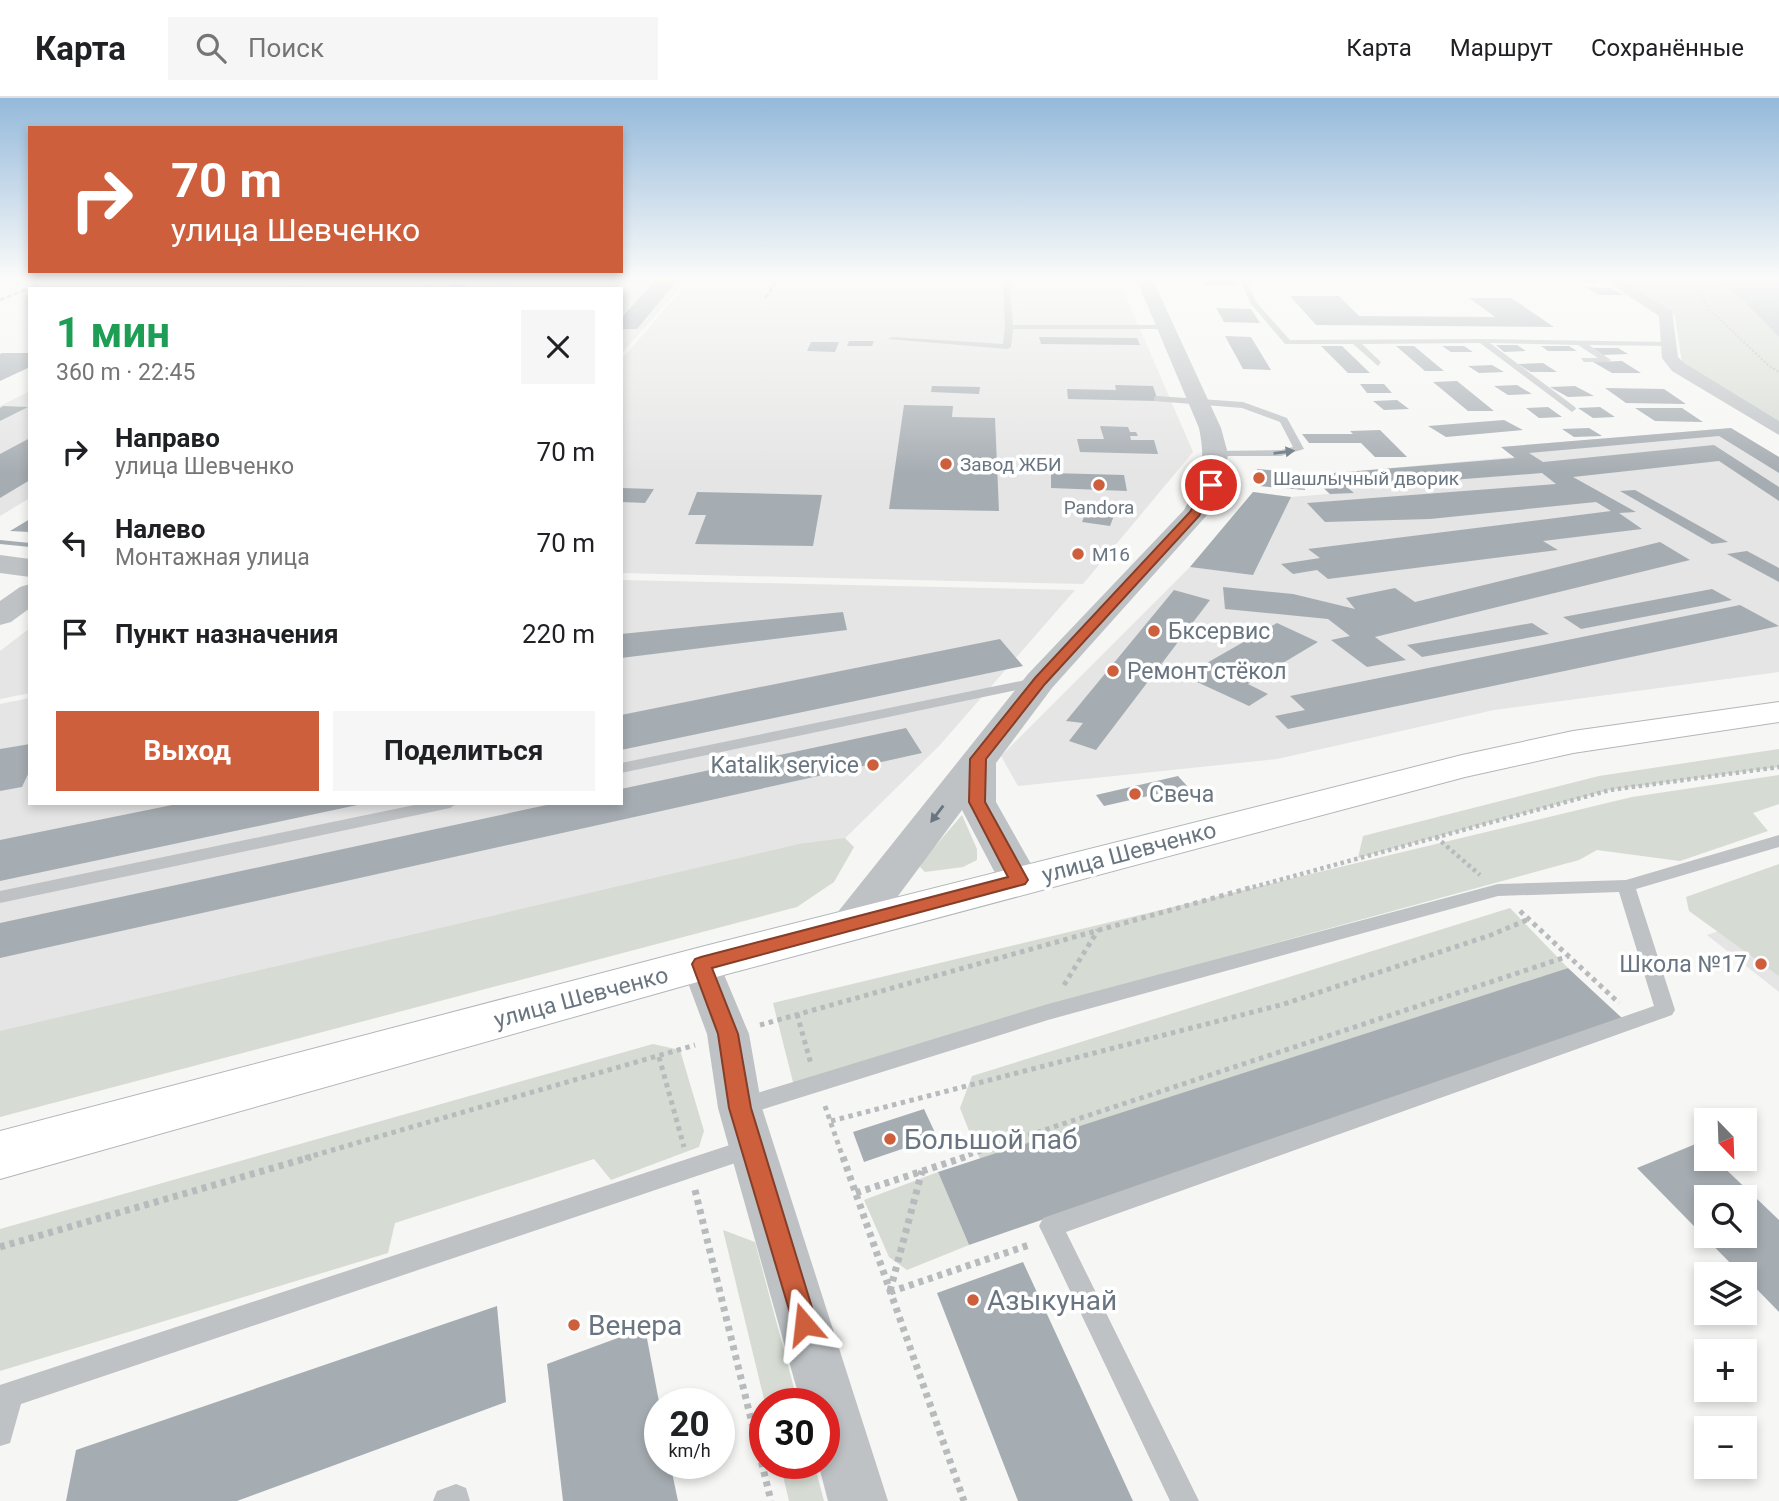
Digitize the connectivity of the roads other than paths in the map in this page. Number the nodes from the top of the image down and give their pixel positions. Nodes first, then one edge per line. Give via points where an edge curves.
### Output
1 (965, 343) edge
2 (1007, 343) edge
3 (1172, 343) edge
4 (1357, 343) edge
5 (1485, 343) edge
6 (1580, 343) edge
7 (1646, 343) edge
8 (1670, 344) joint
9 (1584, 360) dead end
10 (1378, 364) dead end
11 (1157, 399) dead end
12 (1198, 400) junction
13 (1572, 409) dead end
14 (1779, 429) edge
15 (1216, 454) junction
16 (0, 564) edge
17 (28, 568) edge
18 (28, 595) edge
19 (0, 616) edge
20 (1040, 681) junction
21 (1779, 712) edge
22 (978, 759) junction
23 (623, 768) edge
24 (440, 805) edge
25 (1779, 841) edge
26 (1019, 880) junction
27 (1626, 886) junction
28 (0, 897) edge
29 (853, 924) junction
30 (701, 964) junction
31 (746, 1128) junction
32 (0, 1155) edge
33 (5, 1396) edge
34 (0, 1433) edge
35 (447, 1501) edge
36 (456, 1501) edge
37 (858, 1501) edge
38 (1185, 1501) edge

1 - 2 lane
3 - 12 street
4 - 10 lane
5 - 13 lane
6 - 9 lane via 1607,360
7 - 8 lane
8 - 14 street via 1670,358 1678,367
11 - 12 lane
12 - 15 street
15 -> 12 lane via 1299,449 1284,420 1243,405
15 - 20 street via 1211,485 1195,514
16 - 17 street
18 - 19 street
20 - 22 street
20 - 23 lane
21 - 26 main road, улица Шевченко via 1573,742 1488,760
22 - 26 street via 977,802
22 -> 29 street
24 - 28 lane
25 - 27 lane
26 - 29 main road, улица Шевченко
27 - 31 lane via 1498,890 1048,1012 817,1083
27 - 38 lane via 1665,1010 1051,1226
29 - 30 main road, улица Шевченко
30 - 31 street via 728,1034
30 - 32 main road, улица Шевченко
31 - 33 lane via 689,1167
31 - 37 street
33 - 34 lane
35 - 36 lane

